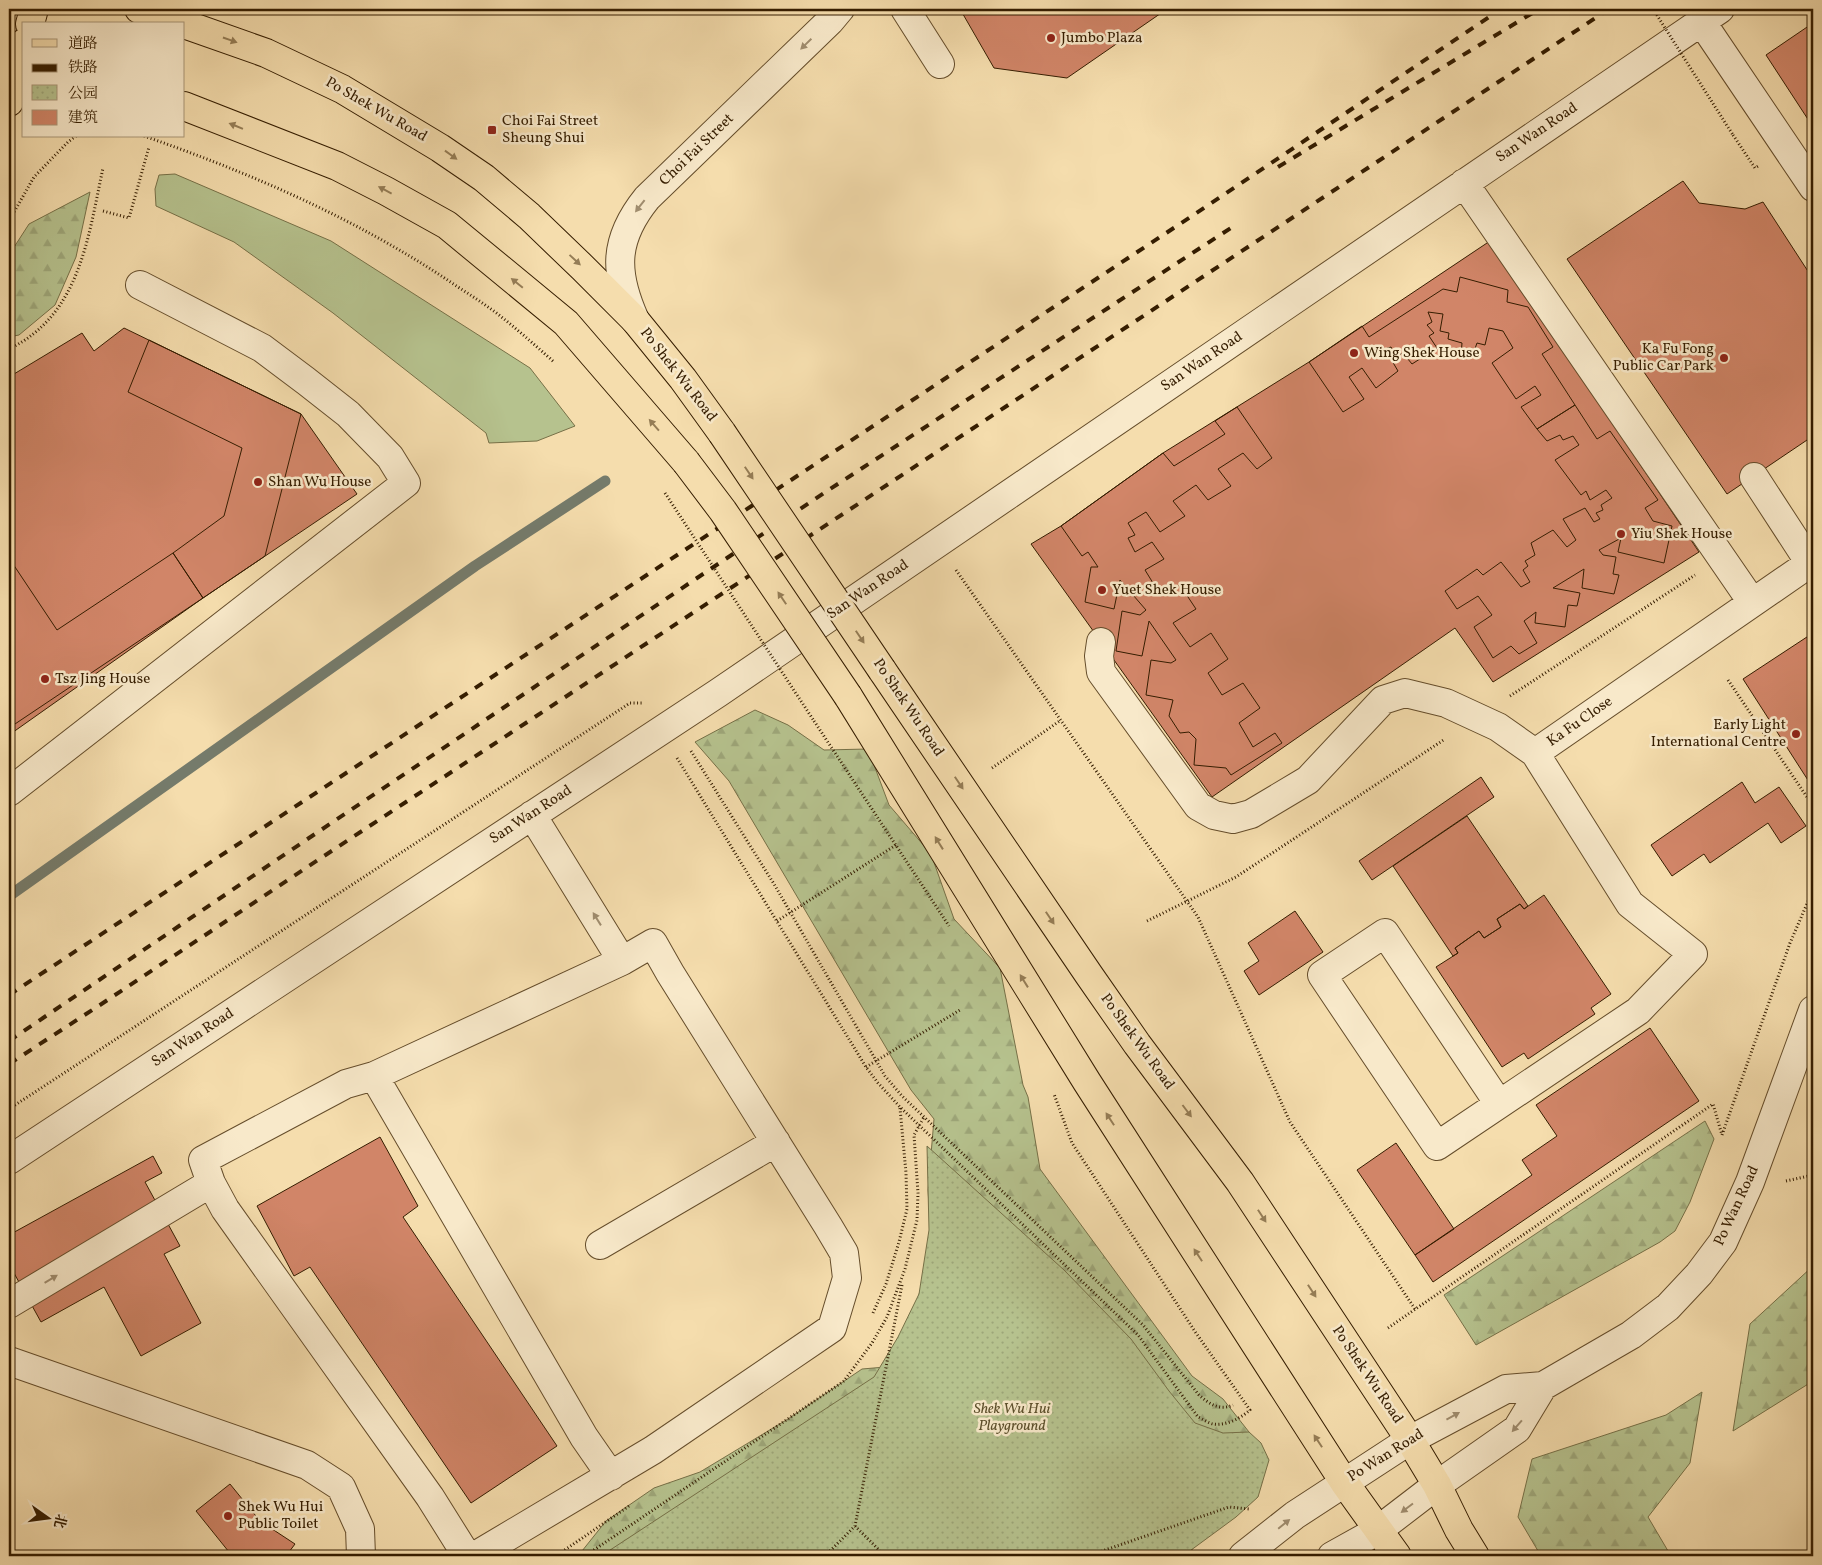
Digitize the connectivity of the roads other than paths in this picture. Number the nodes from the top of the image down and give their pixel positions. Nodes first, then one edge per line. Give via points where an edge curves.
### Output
1 (34, 9) edge
2 (139, 9) edge
3 (840, 9) edge
4 (905, 9) edge
5 (1710, 15) edge
6 (31, 22) edge
7 (177, 22) edge
8 (185, 25) edge
9 (19, 54) edge
10 (940, 64) dead end
11 (9, 102) edge
12 (185, 106) edge
13 (1464, 183) junction
14 (1813, 187) edge
15 (140, 286) dead end
16 (635, 320) junction
17 (1754, 477) dead end
18 (1812, 562) edge
19 (1752, 602) junction
20 (1101, 642) dead end
21 (1535, 753) junction
22 (9, 792) edge
23 (532, 815) junction
24 (622, 961) junction
25 (1813, 1010) edge
26 (374, 1076) junction
27 (1499, 1104) junction
28 (776, 1142) junction
29 (9, 1160) edge
30 (212, 1183) junction
31 (600, 1245) dead end
32 (9, 1304) edge
33 (9, 1360) edge
34 (1543, 1386) junction
35 (1410, 1440) junction
36 (611, 1476) junction
37 (1344, 1482) junction
38 (1437, 1485) junction
39 (1377, 1531) junction
40 (361, 1556) edge
41 (467, 1556) edge
42 (475, 1556) edge
43 (1243, 1556) edge
44 (1332, 1556) edge
45 (1397, 1556) edge
46 (1475, 1556) edge

1 - 6 main road
2 - 7 main road, Po Shek Wu Road
3 -> 16 street, Choi Fai Street via 635,212 619,264 625,299
4 - 10 street
5 - 13 street, San Wan Road
5 - 14 street
8 -> 16 main road, Po Shek Wu Road via 266,53 342,89 440,148 484,178 529,216
9 - 11 main road
37 -> 12 main road, bridge via 1087,1082 848,696 723,511 686,462 566,323 447,225 337,166
13 - 19 street
13 - 23 street, San Wan Road via 718,693
15 - 22 street via 262,348 348,414 390,457 406,482
16 -> 35 main road, Po Shek Wu Road, bridge via 722,433 1105,998 1240,1182
17 - 18 street
18 - 19 street, Ka Fu Close
19 - 21 street, Ka Fu Close
20 - 21 street via 1101,672 1198,806 1214,815 1233,819 1251,814 1308,780 1383,700 1404,693 1446,703 1498,727
21 - 27 street, Ka Fu Close via 1630,904 1693,954 1638,1011
24 -> 23 street
23 - 29 street, San Wan Road
24 - 26 street
24 - 28 street via 653,943
25 - 34 street, Po Wan Road via 1750,1182 1723,1242 1668,1307 1632,1335
26 - 30 street via 346,1084 202,1160
26 - 36 street via 584,1437
27 - 27 street via 1437,1146 1322,975 1385,933
28 - 31 street
28 - 36 street via 844,1253 847,1278 832,1328
32 -> 30 street
30 - 41 street via 225,1209 430,1497
33 - 40 street via 307,1465 341,1488 360,1529
35 -> 34 street, Po Wan Road via 1506,1389
34 -> 38 street, Po Wan Road via 1517,1429
35 - 37 street, Po Wan Road
35 - 38 main road, Po Shek Wu Road
36 - 42 street
37 - 39 main road
43 -> 37 street, Po Wan Road
38 -> 39 street, Po Wan Road
38 - 46 main road, Po Shek Wu Road
39 - 44 street, Po Wan Road
39 - 45 main road

